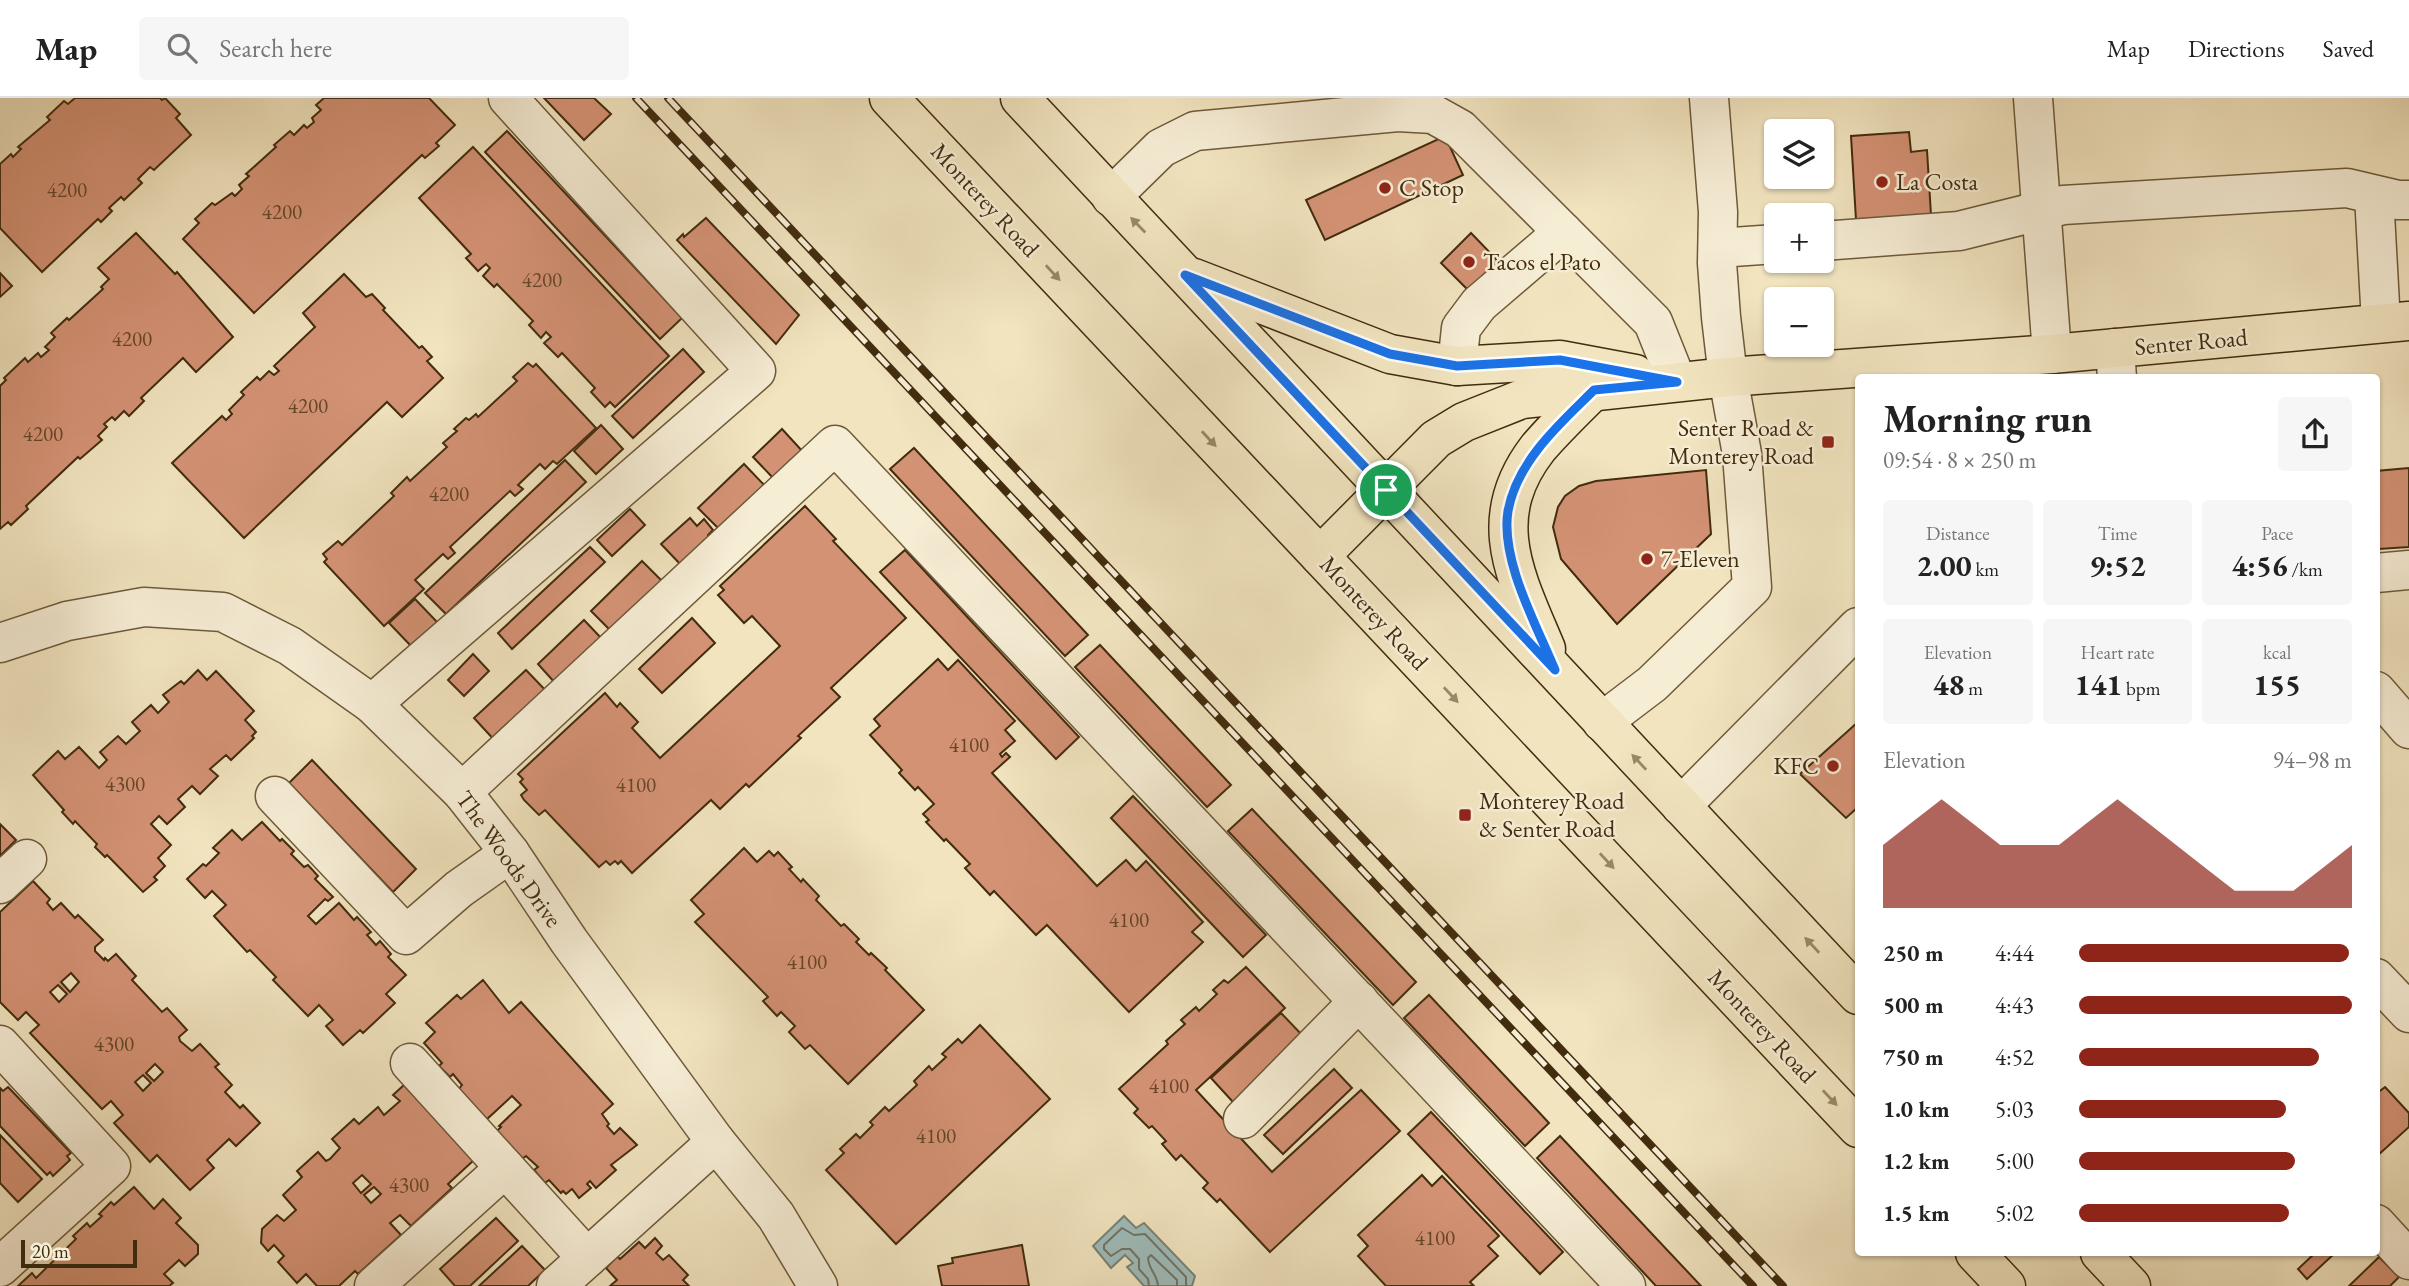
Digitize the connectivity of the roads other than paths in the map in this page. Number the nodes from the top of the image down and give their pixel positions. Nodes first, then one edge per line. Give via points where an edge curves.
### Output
1 (508, 98) edge
2 (889, 98) edge
3 (1020, 98) edge
4 (1709, 98) edge
5 (2033, 98) edge
6 (1111, 197) junction
7 (2392, 198) edge
8 (2042, 211) junction
9 (1563, 232) junction
10 (1834, 240) edge
11 (1764, 245) edge
12 (1718, 248) junction
13 (1185, 275) junction
14 (2395, 322) edge
15 (2052, 354) junction
16 (2116, 363) edge
17 (1457, 366) junction
18 (1882, 372) edge
19 (1728, 377) junction
20 (1677, 382) junction
21 (1594, 390) junction
22 (1386, 490) junction
23 (1320, 556) junction
24 (2409, 570) edge
25 (2380, 573) edge
26 (1855, 630) edge
27 (0, 643) edge
28 (1555, 670) junction
29 (2380, 696) edge
30 (372, 704) junction
31 (1602, 722) junction
32 (2409, 729) edge
33 (462, 792) junction
34 (275, 796) dead end
35 (1681, 806) junction
36 (510, 853) junction
37 (2380, 982) edge
38 (1855, 992) edge
39 (1359, 1001) junction
40 (2409, 1013) edge
41 (0, 1045) edge
42 (410, 1063) dead end
43 (1243, 1119) dead end
44 (1855, 1125) edge
45 (716, 1142) junction
46 (505, 1168) junction
47 (2380, 1228) edge
48 (6, 1250) edge
49 (1978, 1256) edge
50 (2103, 1256) edge
51 (587, 1258) junction
52 (2409, 1260) edge
53 (374, 1286) edge
54 (556, 1286) edge
55 (818, 1286) edge
56 (1626, 1286) edge
57 (2006, 1286) edge
58 (2131, 1286) edge

1 - 30 lane via 756,371
2 -> 23 main road, Monterey Road
3 - 6 main road
4 - 12 lane
5 - 8 lane
6 - 9 lane via 1161,148 1195,131 1398,112 1433,114 1460,129
13 -> 6 main road
7 - 8 lane via 2347,188 2063,205
7 - 14 lane
8 - 10 lane via 1959,231
8 - 15 lane
9 - 17 lane via 1479,304 1461,328
9 - 20 lane via 1653,322
11 - 12 lane
12 - 19 lane
13 - 17 main road via 1390,354
13 - 22 main road
14 - 16 main road, Senter Road
15 - 16 main road, Senter Road
15 - 18 main road, Senter Road
17 - 20 main road via 1560,360
18 - 19 main road, Senter Road
19 - 20 main road, Senter Road
19 - 31 lane via 1742,454 1752,587 1652,684
20 - 21 main road, Senter Road
21 - 22 main road, Senter Road via 1522,399 1464,422 1436,439
21 - 28 main road via 1538,449 1517,482 1508,512 1510,548 1520,585
22 - 23 main road, Senter Road
22 - 28 main road
23 -> 44 main road, Monterey Road
24 - 25 lane
26 - 35 lane
27 - 30 lane, The Woods Drive via 67,621 144,607 223,612 290,646
28 - 31 main road
29 - 32 lane
30 - 33 lane, The Woods Drive
35 -> 31 main road
33 - 36 lane, The Woods Drive
33 - 39 lane via 835,445
34 - 36 lane via 407,935 459,889
38 -> 35 main road
36 - 45 lane, The Woods Drive via 569,942
37 - 40 lane
39 - 43 lane
39 - 56 lane
41 - 48 lane via 111,1166
42 - 46 lane
45 - 51 lane
45 - 55 lane, The Woods Drive via 776,1216
46 - 51 lane
46 - 53 lane
47 - 52 lane
49 - 57 main road
50 - 58 main road
51 - 54 lane

